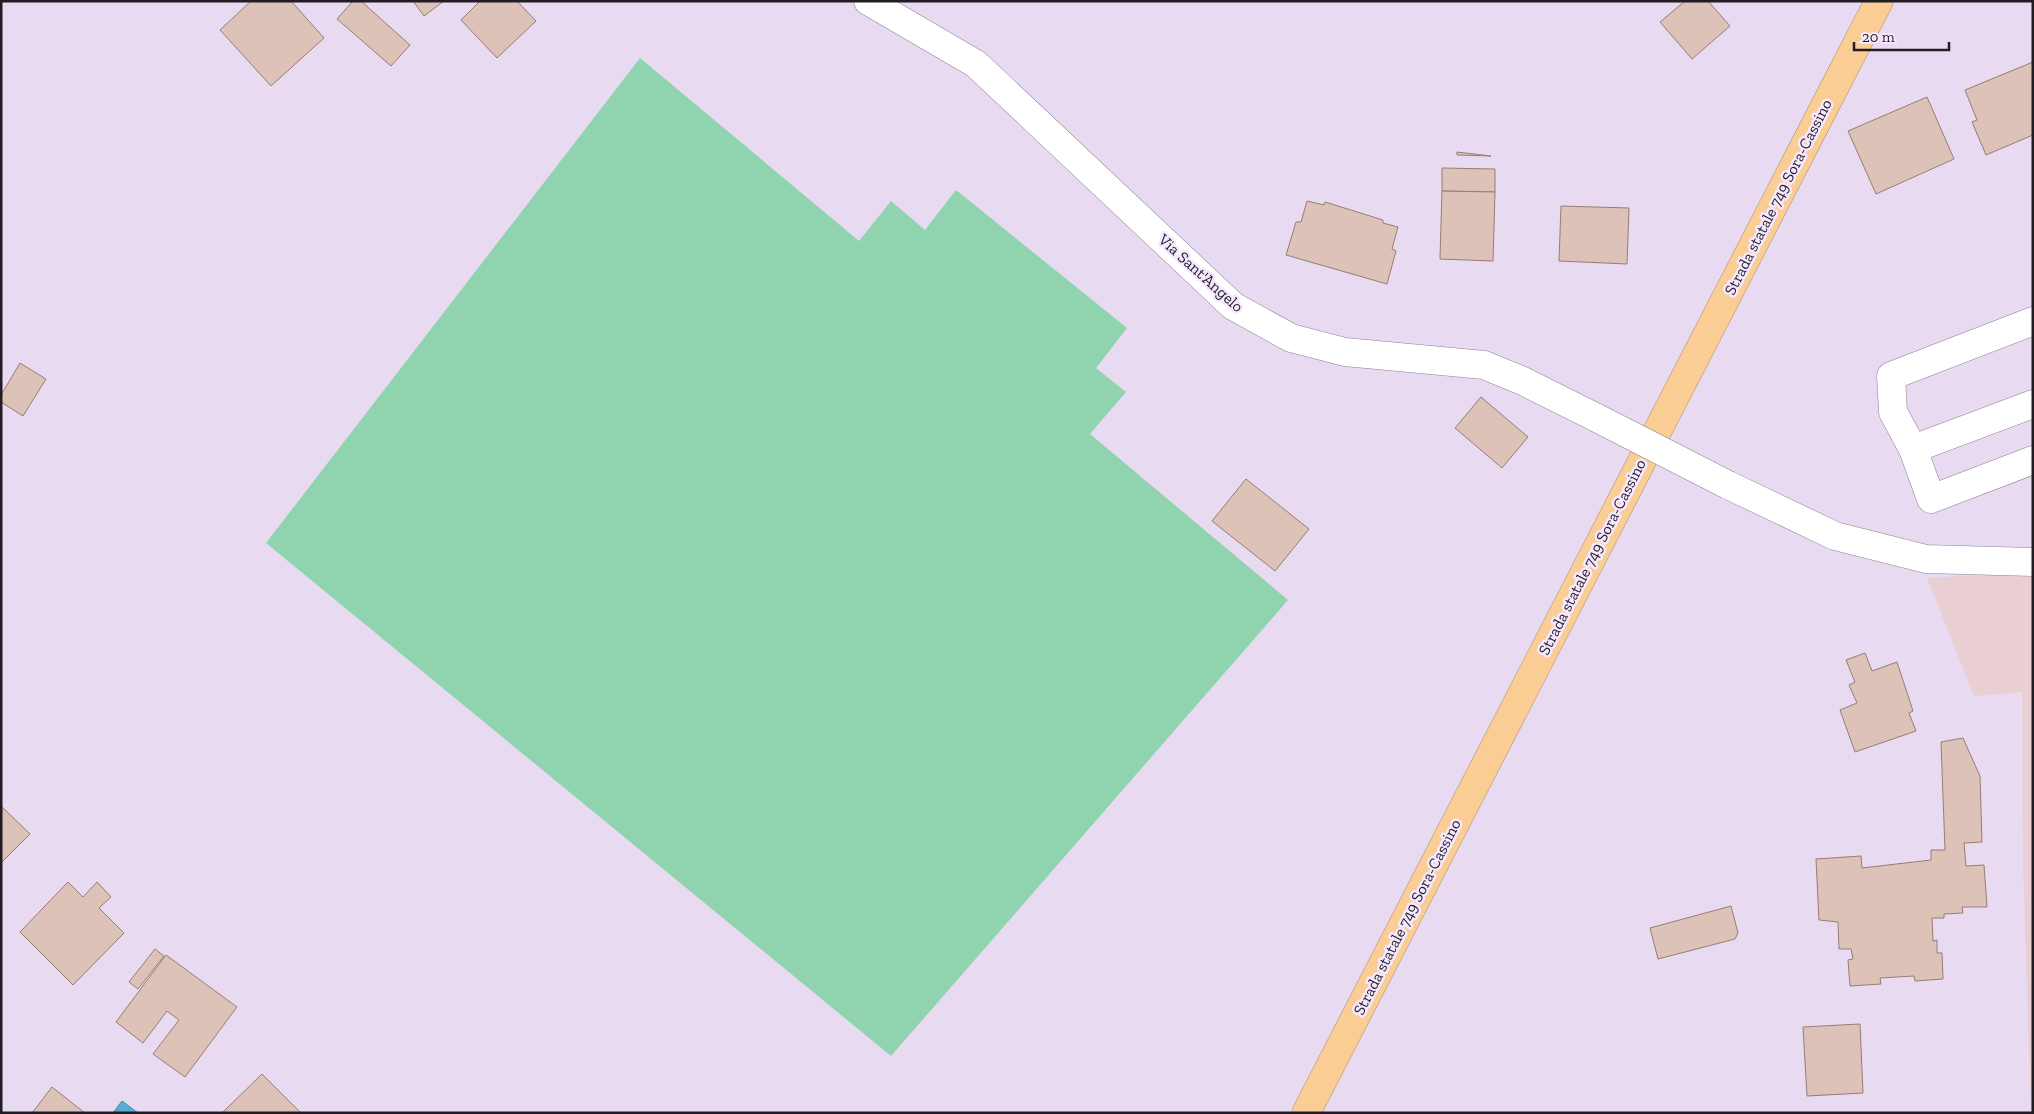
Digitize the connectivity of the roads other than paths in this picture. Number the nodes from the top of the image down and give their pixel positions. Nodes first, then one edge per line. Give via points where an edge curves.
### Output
1 (868, 1) edge
2 (1879, 1) edge
3 (2033, 320) edge
4 (2033, 404) edge
5 (1913, 449) junction
6 (2033, 460) edge
7 (2033, 562) edge
8 (1306, 1113) edge

1 - 7 street, Via Sant'Angelo, bridge via 976,64 1233,306 1291,338 1344,352 1484,365 1523,381 1728,485 1844,539 1926,559
2 - 8 highway, Strada statale 749 Sora-Cassino
3 - 5 street via 1892,376 1893,412
4 - 5 street
5 - 6 street via 1931,499

